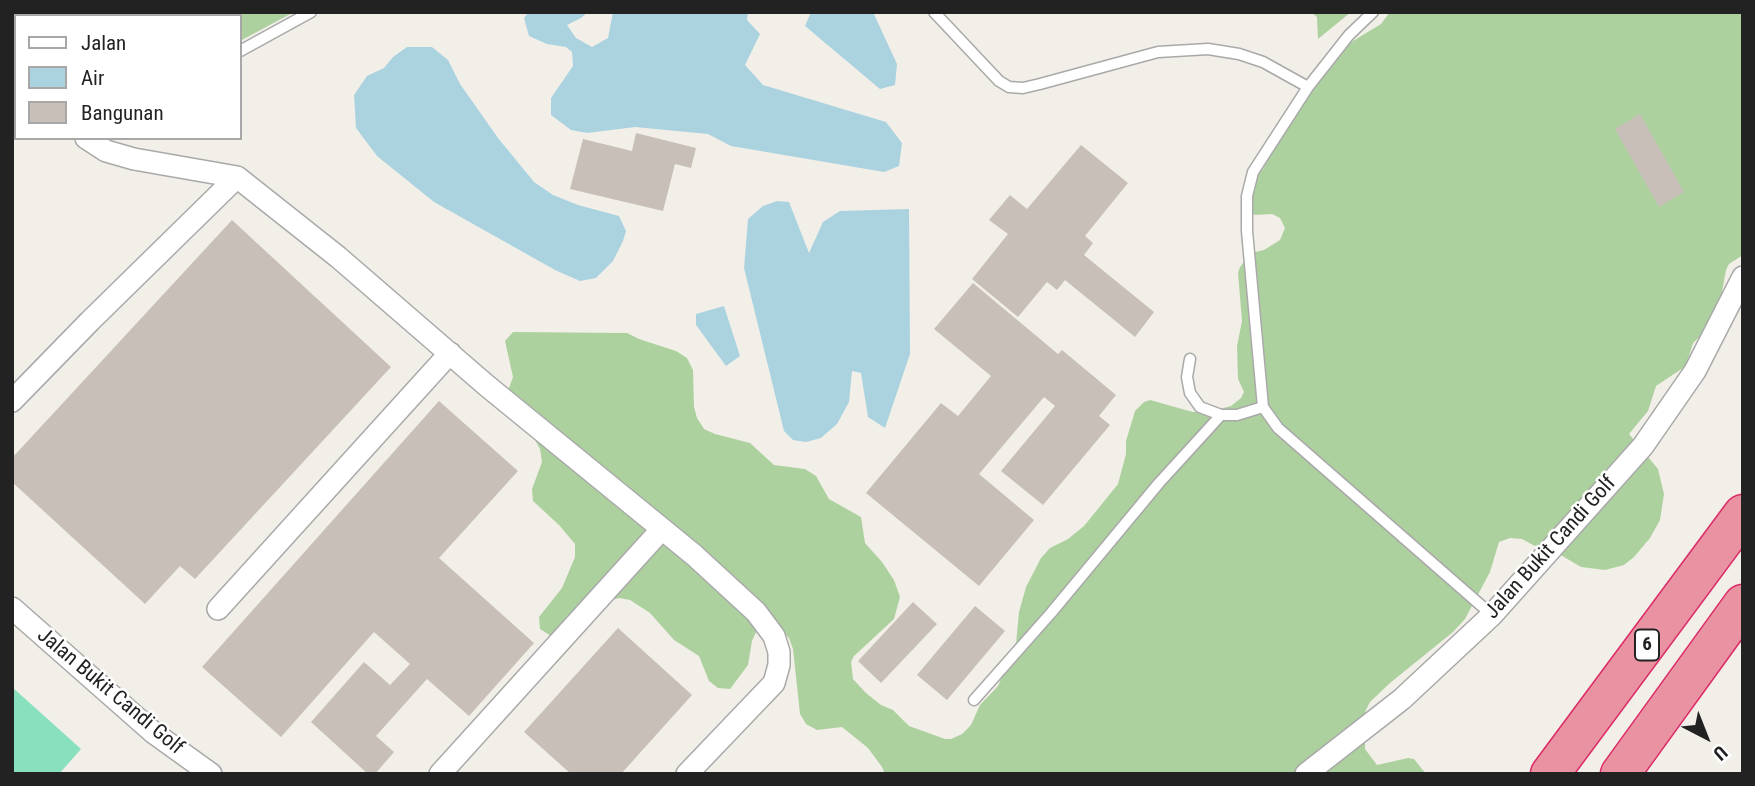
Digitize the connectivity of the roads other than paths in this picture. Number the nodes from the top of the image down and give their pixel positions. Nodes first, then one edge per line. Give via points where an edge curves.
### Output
1 (311, 12) edge
2 (934, 12) edge
3 (1373, 12) edge
4 (242, 50) edge
5 (1308, 87) junction
6 (89, 140) edge
7 (237, 177) junction
8 (1743, 277) edge
9 (450, 353) junction
10 (1190, 359) dead end
11 (12, 401) edge
12 (1264, 407) junction
13 (1221, 415) junction
14 (1743, 514) edge
15 (661, 530) junction
16 (1743, 604) edge
17 (12, 608) edge
18 (218, 609) dead end
19 (1492, 615) junction
20 (974, 700) dead end
21 (211, 774) edge
22 (440, 774) edge
23 (687, 774) edge
24 (1306, 774) edge
25 (1549, 774) edge
26 (1620, 774) edge

1 - 4 lane
2 - 5 lane via 1009,87 1023,88 1158,52 1208,49 1263,62
3 - 5 lane
5 - 12 lane via 1253,172 1247,196
6 - 7 street via 106,151 134,159
7 - 9 street
7 - 11 street
8 - 19 street, Jalan Bukit Candi Golf via 1695,371 1643,446
9 - 15 street
9 - 18 street
10 - 13 lane via 1190,393 1200,407
12 - 13 lane
12 - 19 lane via 1278,428
13 - 20 lane
14 - 25 highway, 6
15 - 22 street
15 - 23 street via 756,612 774,636 779,652 774,682
16 - 26 highway
17 - 21 street, Jalan Bukit Candi Golf via 154,733
19 - 24 street, Jalan Bukit Candi Golf via 1402,699

